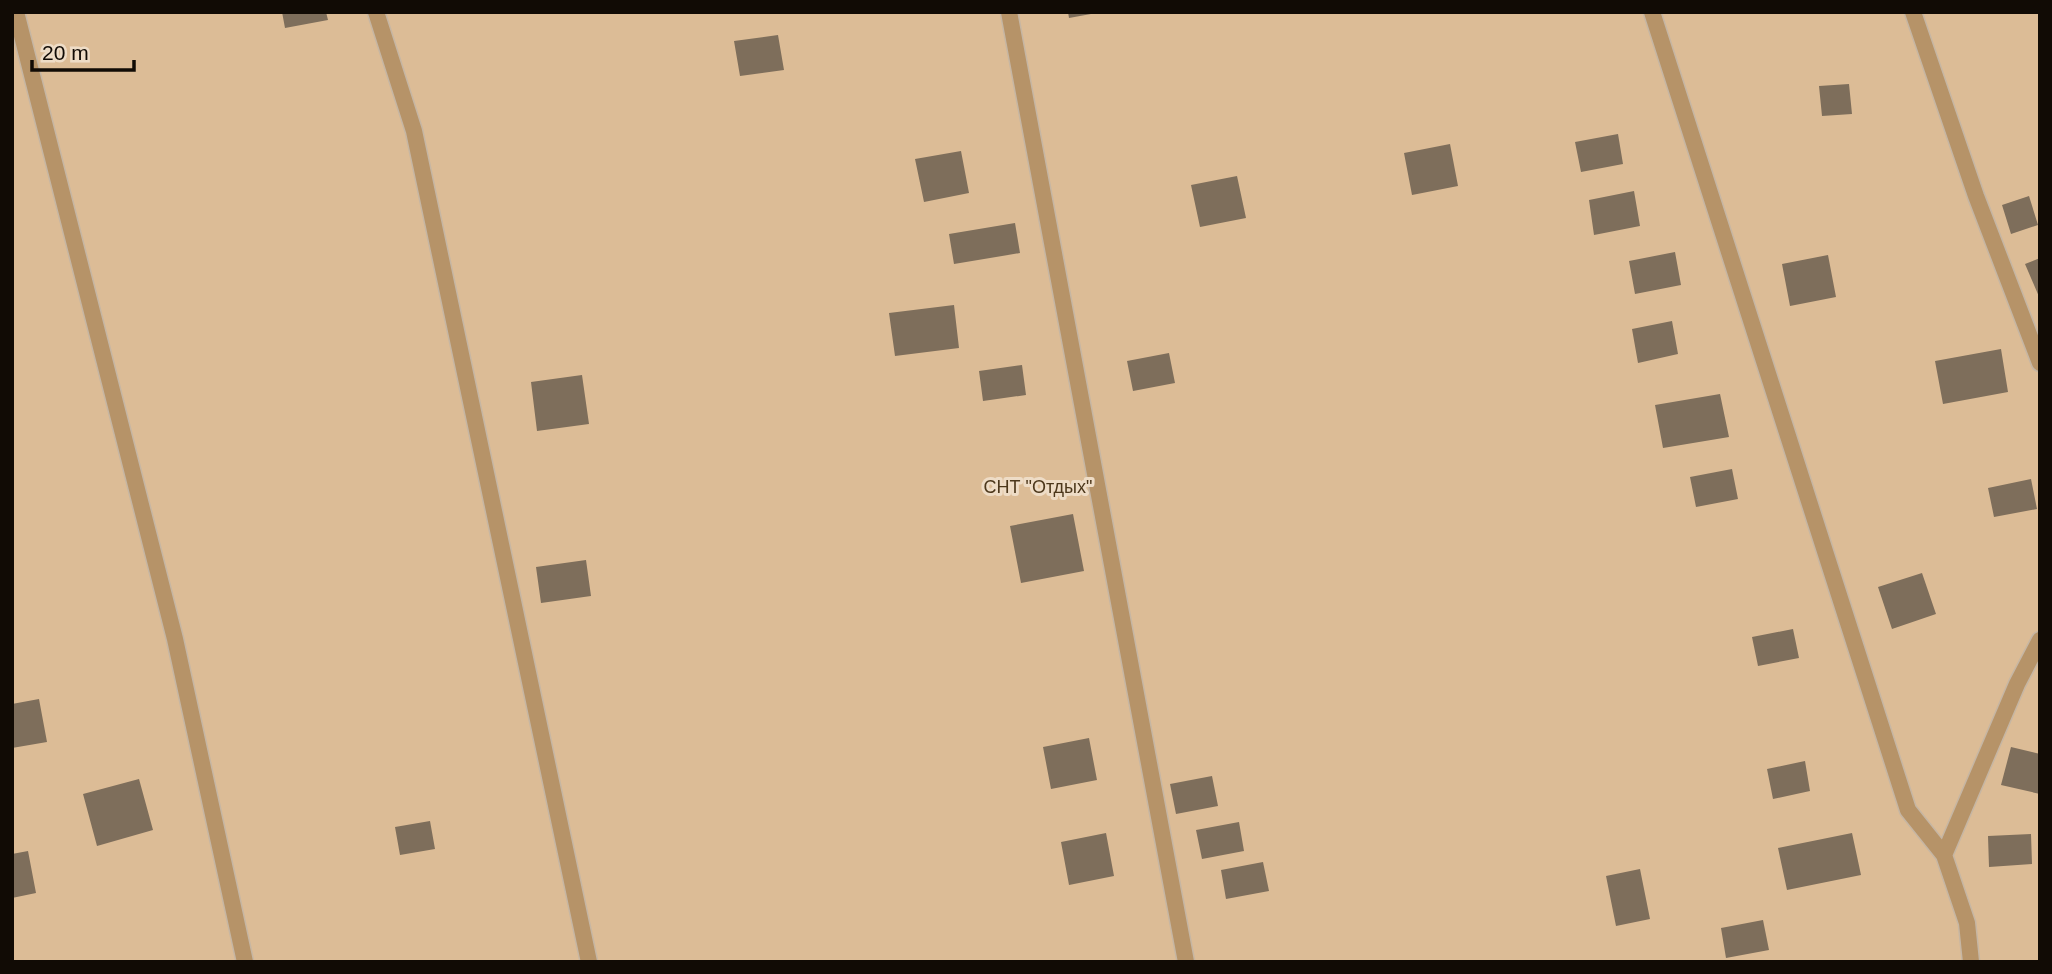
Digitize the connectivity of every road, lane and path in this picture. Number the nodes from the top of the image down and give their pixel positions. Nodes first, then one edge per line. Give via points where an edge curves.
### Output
1 (16, 12) edge
2 (376, 12) edge
3 (1009, 12) edge
4 (1652, 12) edge
5 (1913, 12) edge
6 (2040, 363) edge
7 (2040, 640) edge
8 (1944, 855) junction
9 (245, 962) edge
10 (589, 962) edge
11 (1185, 962) edge
12 (1971, 962) edge

1 - 9 lane via 175,639
2 - 10 lane via 414,131
3 - 11 lane
4 - 8 lane via 1908,810
5 - 6 lane
7 - 8 lane
8 - 12 lane via 1967,923

